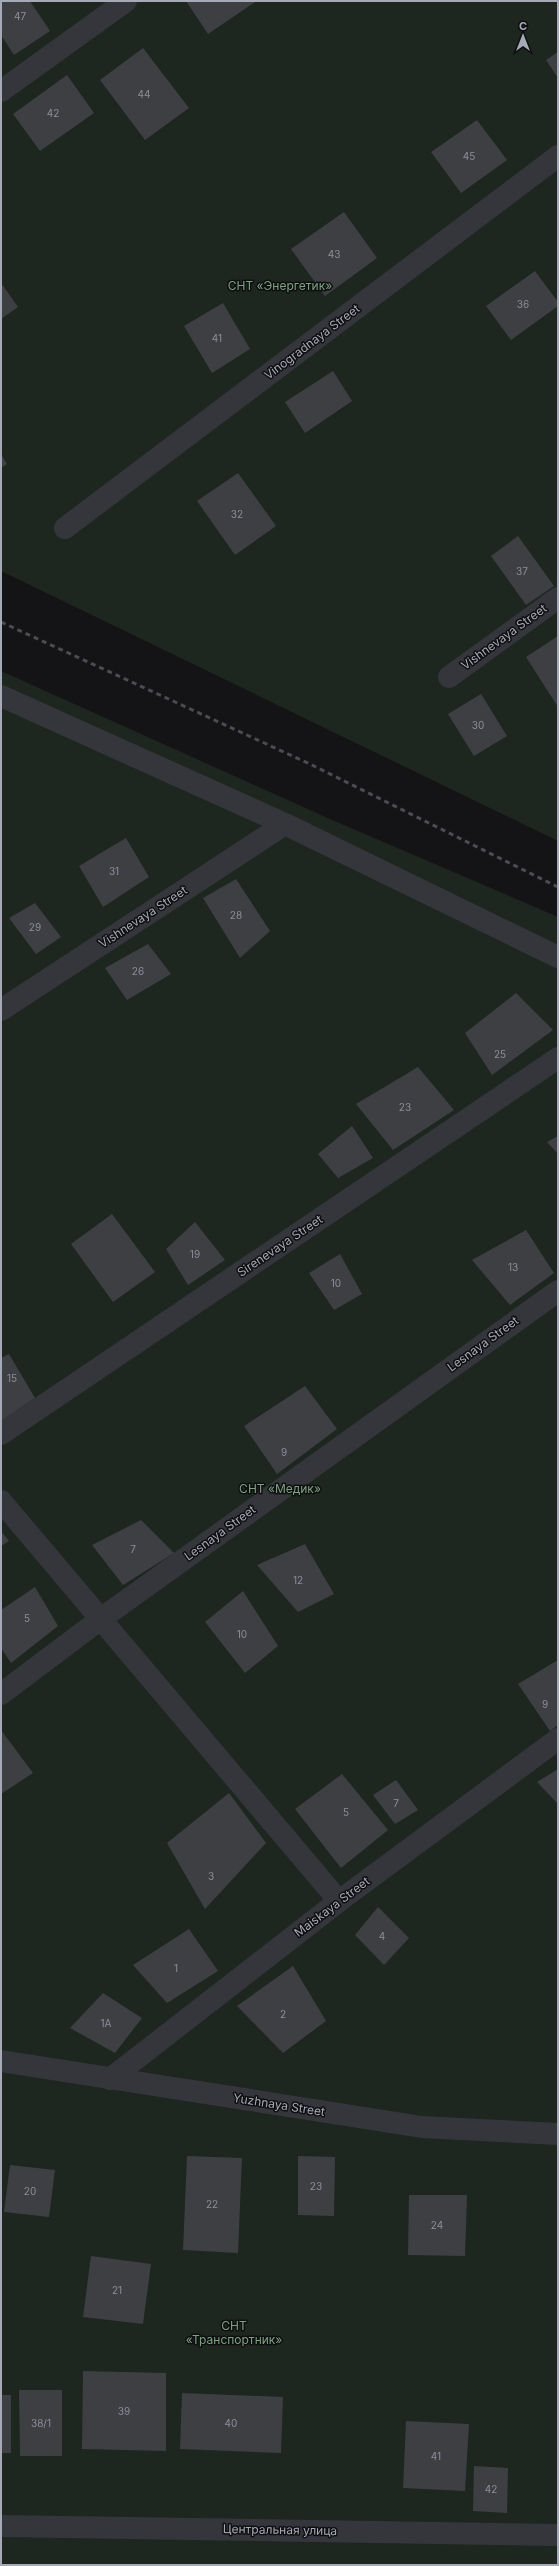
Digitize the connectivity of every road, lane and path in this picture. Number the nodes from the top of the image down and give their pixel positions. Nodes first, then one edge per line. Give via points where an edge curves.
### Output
1 (126, 1) edge
2 (1, 91) edge
3 (558, 156) edge
4 (65, 528) dead end
5 (558, 598) edge
6 (450, 677) dead end
7 (1, 696) edge
8 (285, 824) junction
9 (558, 957) edge
10 (1, 1010) edge
11 (558, 1058) edge
12 (558, 1291) edge
13 (1, 1434) edge
14 (1, 1501) edge
15 (102, 1618) junction
16 (1, 1694) edge
17 (558, 1740) edge
18 (339, 1901) junction
19 (1, 2061) edge
20 (110, 2079) junction
21 (558, 2134) edge
22 (1, 2526) edge
23 (558, 2535) edge

1 - 2 street
3 - 4 street, Vinogradnaya Street
5 - 6 street, Vishnevaya Street
7 - 8 street
8 - 9 street
8 - 10 street, Vishnevaya Street
11 - 13 street, Sirenevaya Street
12 - 15 street, Lesnaya Street
14 - 15 street
15 - 16 street, Lesnaya Street
15 - 18 street
17 - 18 street, Maiskaya Street
18 - 20 street, Maiskaya Street
19 - 20 street, Yuzhnaya Street
20 - 21 street, Yuzhnaya Street via 422,2127
22 - 23 street, Центральная улица

